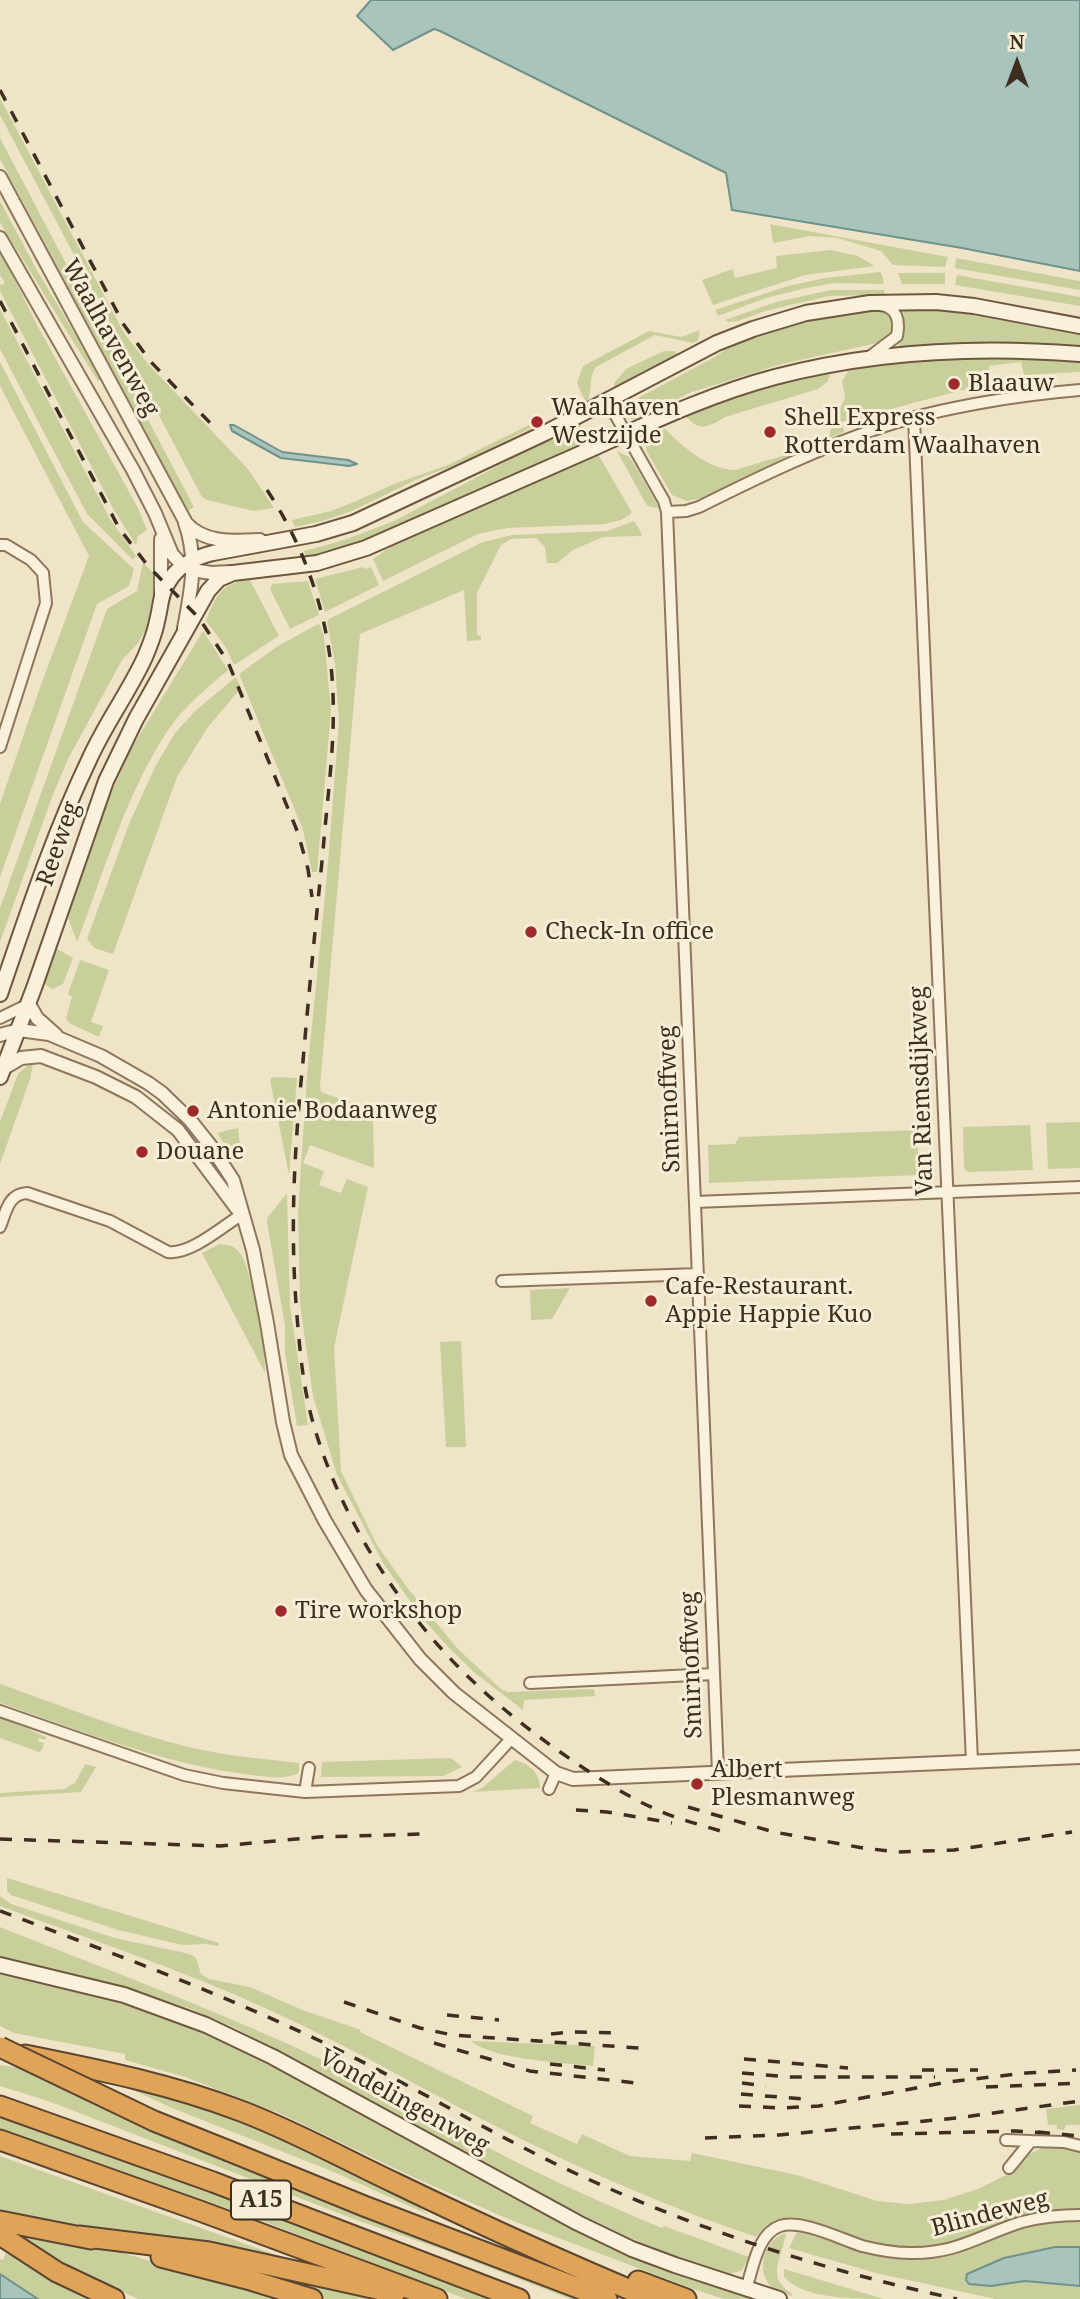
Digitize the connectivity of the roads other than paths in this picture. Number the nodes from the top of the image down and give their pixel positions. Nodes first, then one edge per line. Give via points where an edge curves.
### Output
1 (0, 177) edge
2 (0, 237) edge
3 (870, 303) junction
4 (1080, 326) edge
5 (1080, 354) edge
6 (866, 360) junction
7 (1080, 390) edge
8 (607, 400) junction
9 (914, 418) junction
10 (626, 434) junction
11 (667, 512) junction
12 (191, 532) junction
13 (316, 534) junction
14 (164, 543) junction
15 (0, 545) edge
16 (192, 563) junction
17 (239, 572) junction
18 (160, 603) junction
19 (183, 636) junction
20 (0, 747) edge
21 (0, 995) edge
22 (29, 1004) junction
23 (0, 1018) edge
24 (19, 1030) junction
25 (0, 1035) edge
26 (58, 1038) junction
27 (2, 1072) edge
28 (1080, 1187) edge
29 (947, 1192) junction
30 (695, 1202) junction
31 (241, 1214) junction
32 (0, 1227) edge
33 (698, 1274) junction
34 (502, 1281) dead end
35 (714, 1674) junction
36 (530, 1683) dead end
37 (0, 1711) edge
38 (511, 1739) junction
39 (1080, 1757) edge
40 (972, 1762) junction
41 (309, 1768) dead end
42 (718, 1772) junction
43 (556, 1773) junction
44 (549, 1790) dead end
45 (305, 1792) junction
46 (0, 1965) edge
47 (0, 2049) edge
48 (0, 2106) edge
49 (0, 2140) edge
50 (1006, 2140) dead end
51 (1031, 2141) junction
52 (1080, 2146) edge
53 (1009, 2168) dead end
54 (1080, 2215) edge
55 (463, 2216) junction
56 (0, 2221) edge
57 (0, 2235) edge
58 (79, 2236) junction
59 (746, 2289) junction
60 (114, 2299) edge
61 (312, 2299) edge
62 (422, 2299) edge
63 (437, 2299) edge
64 (519, 2299) edge
65 (607, 2299) edge
66 (652, 2299) edge
67 (686, 2299) edge
68 (779, 2299) edge

1 - 12 street, Waalhavenweg
2 - 14 street, Waalhavenweg via 150,502
3 - 4 main road via 958,304
3 - 6 street via 889,306 898,327 897,336
3 - 8 main road via 753,328
5 - 6 main road via 970,351
6 - 10 main road via 776,376 723,392
7 - 9 street
8 - 10 street, Smirnoffweg
8 - 13 main road via 371,516
9 - 11 street via 809,456 699,507
9 - 29 street, Van Riemsdijkweg
10 - 11 street, Smirnoffweg
10 - 17 main road via 366,548 317,563
11 - 30 street, Smirnoffweg
12 - 13 street via 236,540
12 - 16 street, Reeweg
13 - 16 main road
14 - 16 street via 175,559
14 - 18 street, Reeweg
15 - 20 street via 31,560 43,573 46,603
16 - 17 street via 211,573
16 - 18 main road, Reeweg via 167,583
16 - 19 street, Reeweg
17 - 19 main road, Reeweg via 219,579 208,591
18 - 21 main road, Reeweg via 144,659 68,805
19 - 22 main road, Reeweg via 106,781
22 - 23 street
22 - 24 main road, Reeweg
22 - 26 street
24 - 25 street
24 - 26 street
24 - 27 main road, Reeweg
26 - 31 street via 134,1074 177,1107 233,1180
27 - 31 street via 21,1058 41,1056 136,1097 178,1130
28 - 29 street
29 - 30 street
29 - 40 street, Van Riemsdijkweg
30 - 33 street, Smirnoffweg
31 - 32 street via 190,1248 172,1253 110,1221 39,1195 19,1193 11,1199
31 - 38 street via 255,1262 286,1437 298,1472 352,1570 405,1643 454,1693
33 - 34 street
33 - 35 street, Smirnoffweg
35 - 36 street
35 - 42 street, Smirnoffweg
37 - 45 street via 184,1775
38 - 43 street
38 - 45 street via 476,1777 459,1786
39 - 40 street
40 - 42 street
41 - 45 street
42 - 43 street via 573,1779
43 - 44 street
46 - 59 main road, Vondelingenweg via 124,1994 206,2025 578,2223 675,2265
47 - 55 highway, A15 via 149,2081 240,2111
47 - 65 highway, A15, bridge via 154,2121
48 - 64 highway, A15
49 - 63 highway, A15
50 - 51 street
51 - 52 street
51 - 53 street, Blindeweg
54 - 59 street, Blindeweg via 1035,2219 952,2249 910,2253 875,2249 786,2225 764,2238
55 - 66 highway, A15
55 - 67 highway, A15
56 - 58 highway, A15
57 - 60 highway via 57,2272
58 - 61 highway, A15
58 - 62 highway, A15 via 209,2252
59 - 68 main road, Vondelingenweg

